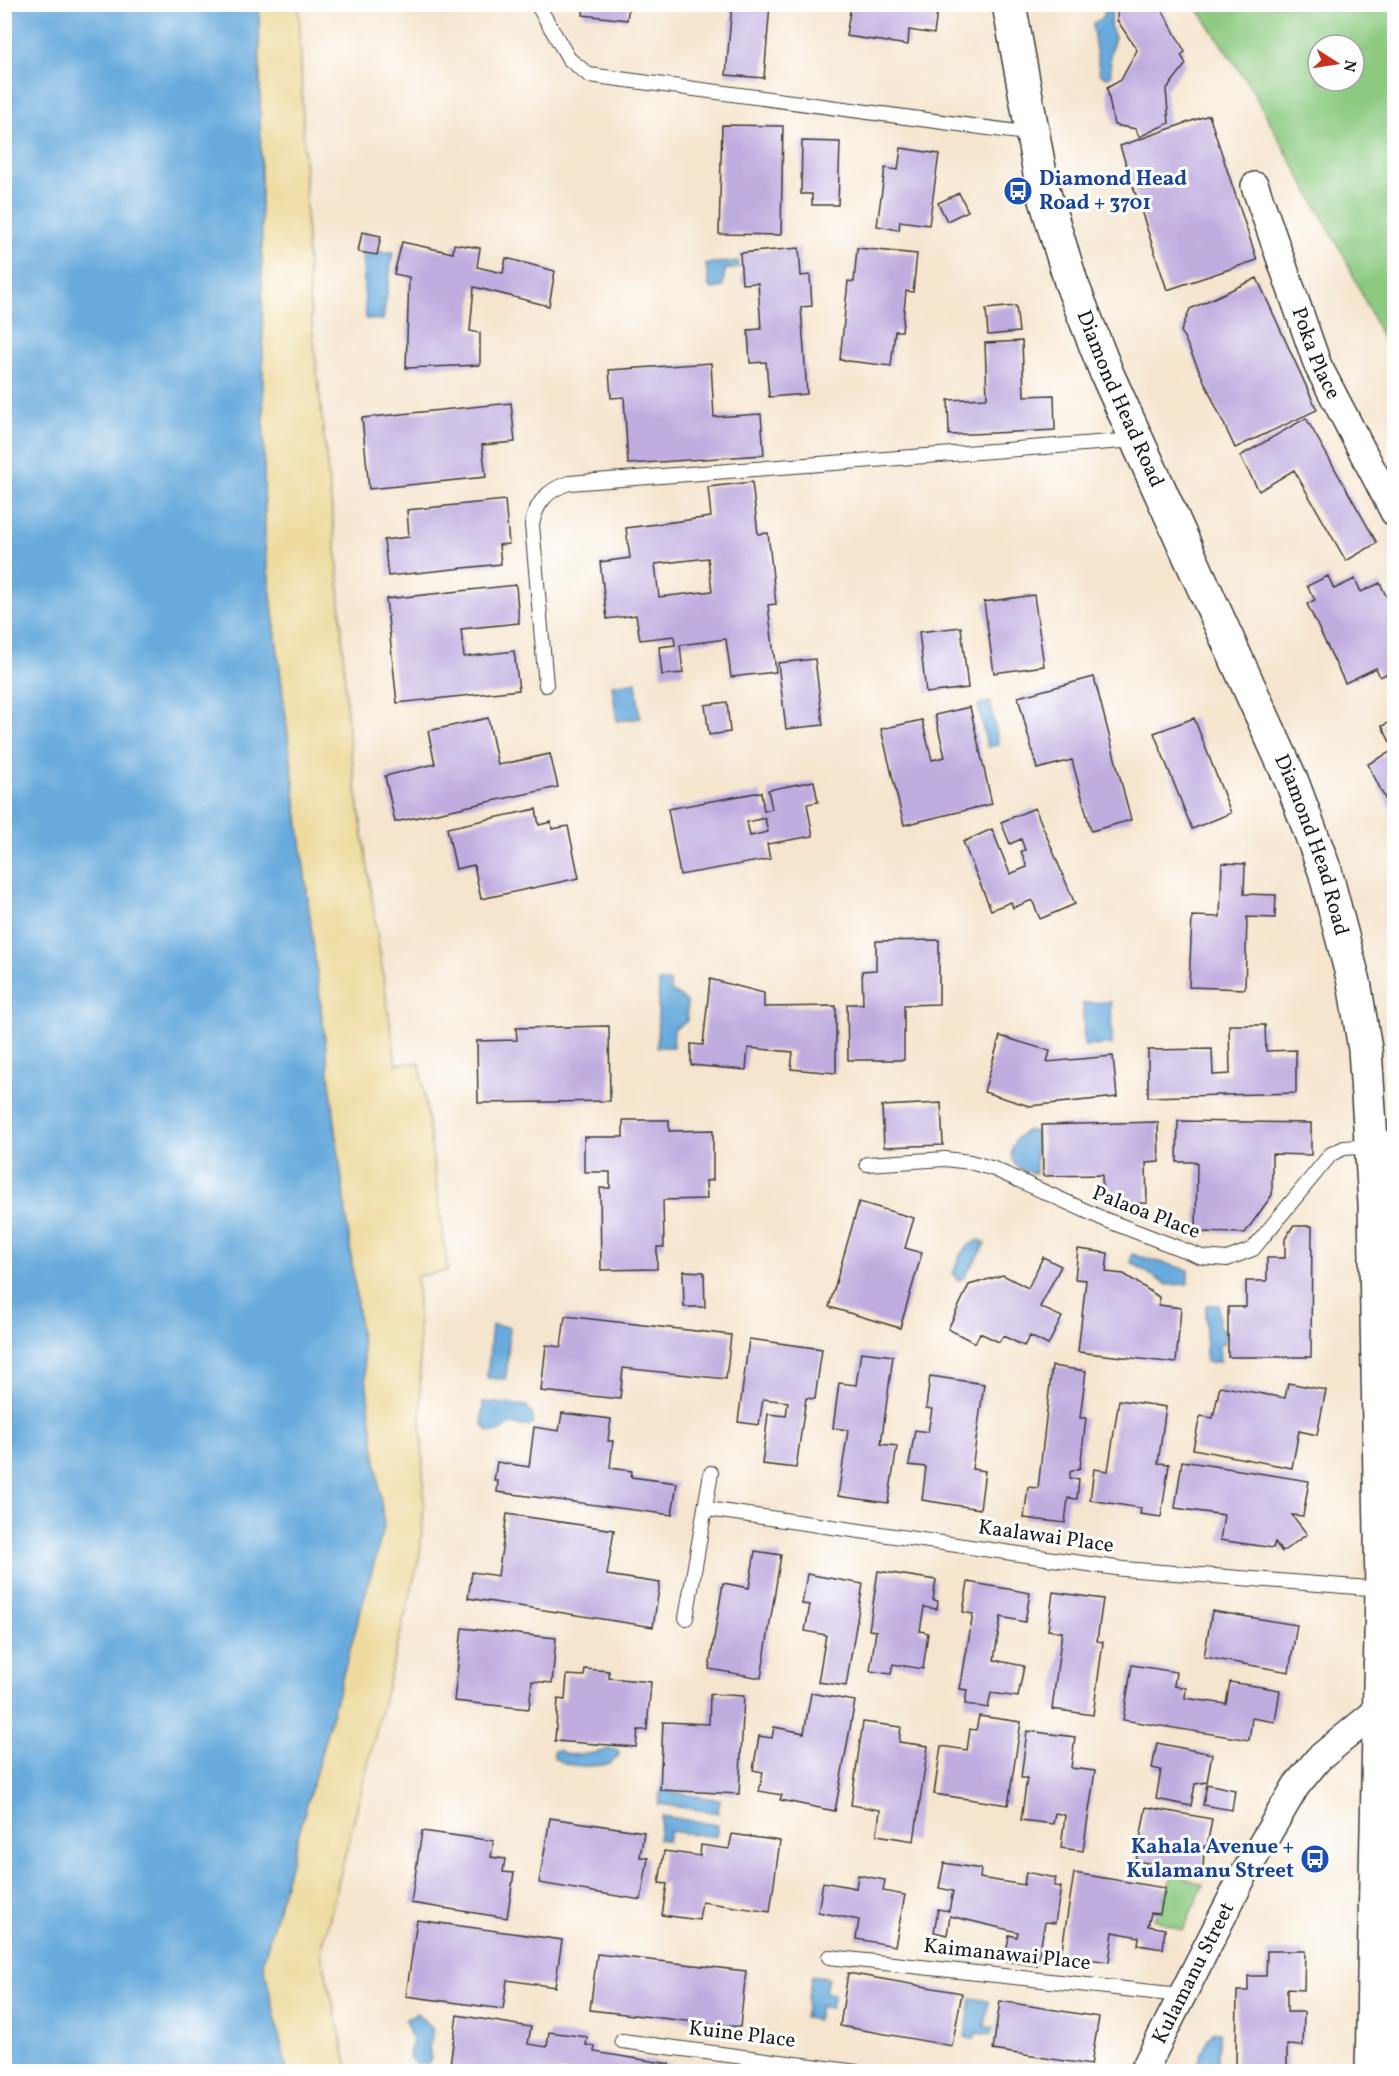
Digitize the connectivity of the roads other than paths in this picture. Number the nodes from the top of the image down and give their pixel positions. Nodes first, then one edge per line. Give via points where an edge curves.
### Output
1 (537, 4) edge
2 (1009, 4) edge
3 (1033, 134) junction
4 (1255, 186) dead end
5 (1138, 440) junction
6 (1395, 512) edge
7 (546, 685) dead end
8 (1383, 1146) edge
9 (867, 1164) dead end
10 (711, 1473) dead end
11 (707, 1509) junction
12 (1382, 1589) junction
13 (686, 1618) dead end
14 (1386, 1720) edge
15 (829, 1957) dead end
16 (1180, 1995) junction
17 (622, 2041) dead end
18 (857, 2072) edge
19 (1143, 2072) edge
20 (1372, 2072) edge

1 - 3 lane via 569,59 590,75
2 - 3 street, Diamond Head Road
3 - 5 street, Diamond Head Road via 1043,190 1071,282
4 - 6 street, Poka Place via 1318,366
5 - 7 lane via 569,483 558,487 540,502 532,525
5 - 8 street, Diamond Head Road via 1292,782 1325,871 1355,993
8 - 9 lane, Palaoa Place via 1344,1148 1331,1154 1253,1249 1227,1260 1203,1257 970,1162 945,1159
8 - 12 street, Diamond Head Road
10 - 11 lane
11 - 12 lane, Kaalawai Place via 1123,1569
11 - 13 lane
12 - 14 street, Diamond Head Road
14 - 16 street, Kulamanu Street via 1318,1759 1296,1786
14 - 20 street, Diamond Head Road
15 - 16 lane, Kaimanawai Place
16 - 19 street, Kulamanu Street
17 - 18 lane, Kuine Place

